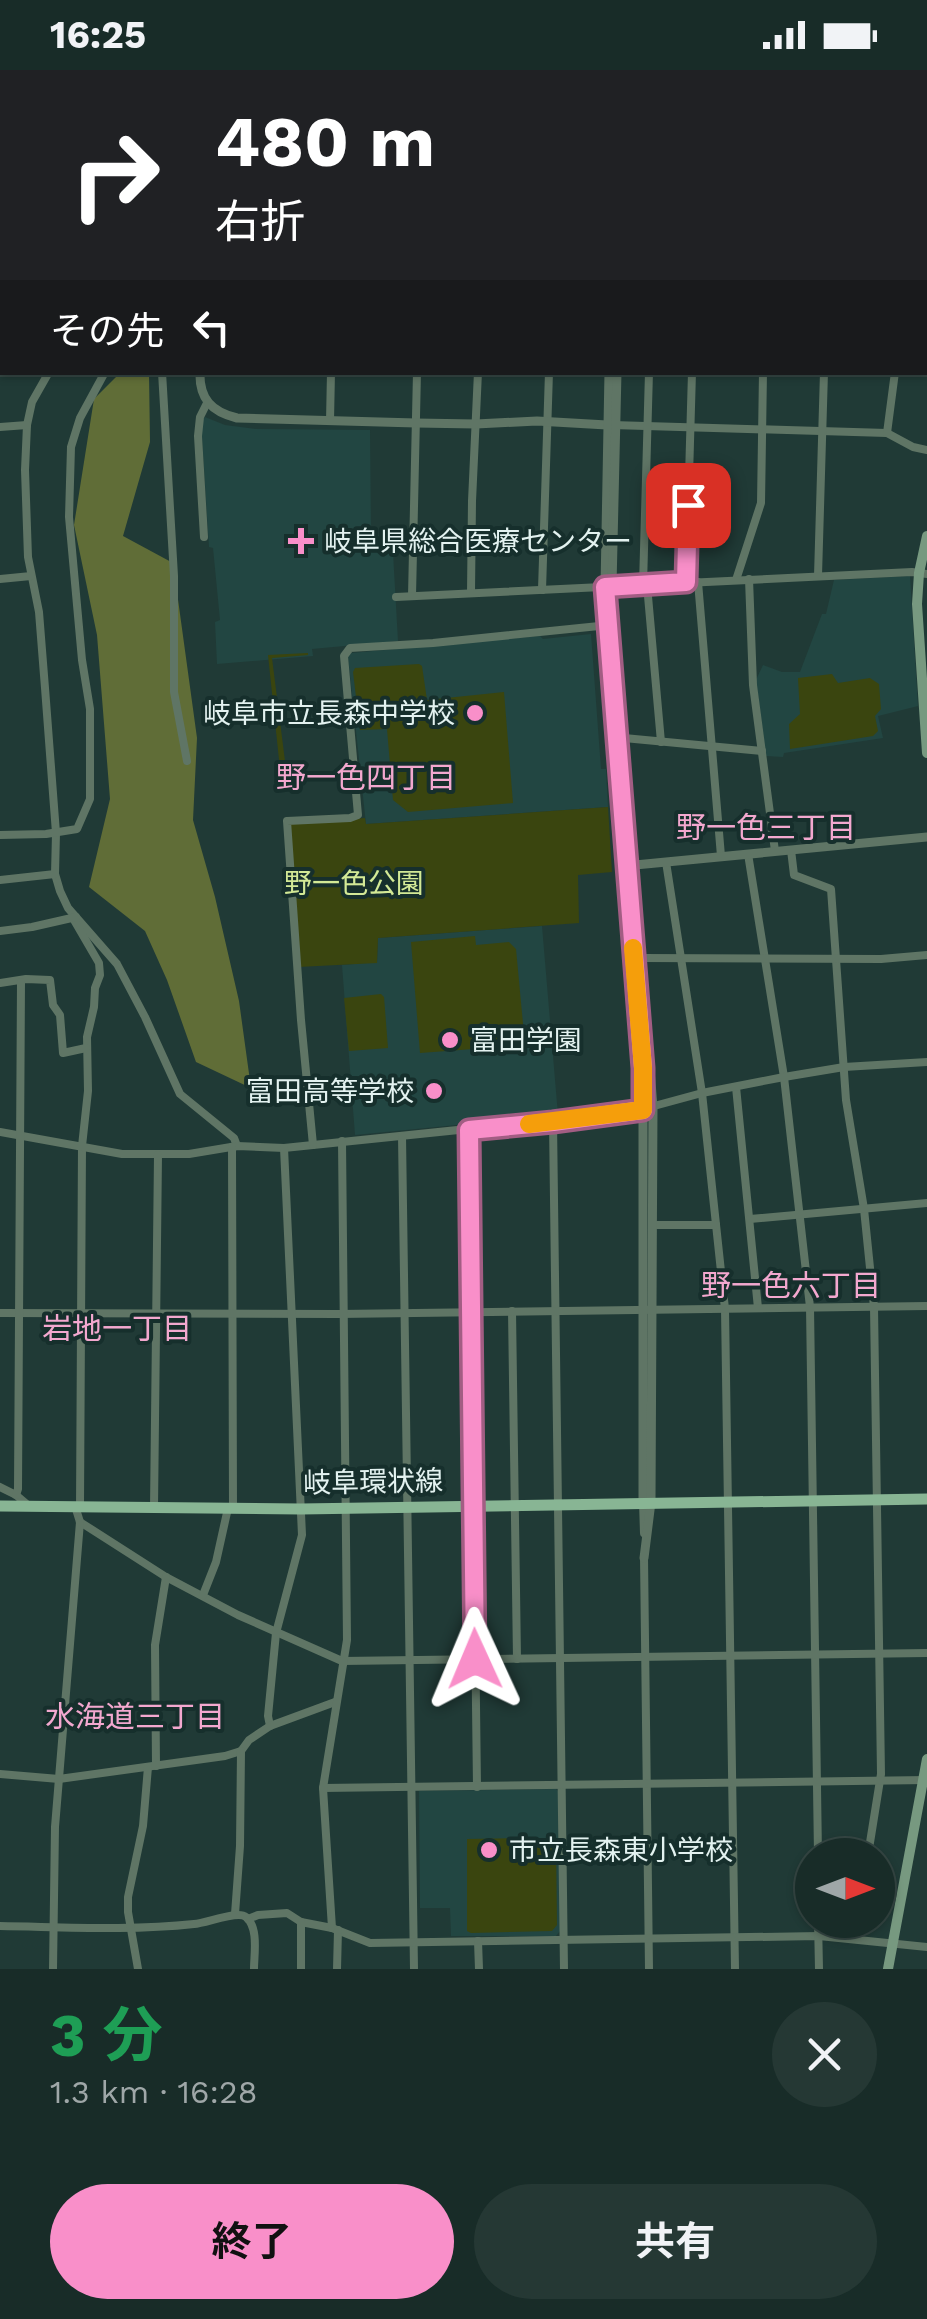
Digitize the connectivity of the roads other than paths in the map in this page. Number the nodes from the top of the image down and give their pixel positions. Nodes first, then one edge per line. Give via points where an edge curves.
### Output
1 (46, 375) edge
2 (104, 375) edge
3 (162, 375) edge
4 (200, 375) edge
5 (331, 375) edge
6 (417, 375) edge
7 (478, 375) edge
8 (549, 375) edge
9 (609, 375) edge
10 (617, 375) edge
11 (649, 375) edge
12 (692, 375) edge
13 (764, 375) edge
14 (824, 375) edge
15 (895, 375) edge
16 (208, 403) junction
17 (330, 421) junction
18 (548, 422) junction
19 (416, 423) junction
20 (476, 424) junction
21 (27, 425) junction
22 (612, 425) junction
23 (646, 426) junction
24 (0, 427) edge
25 (690, 428) junction
26 (762, 429) junction
27 (821, 431) junction
28 (887, 433) junction
29 (927, 450) edge
30 (927, 536) edge
31 (204, 537) dead end
32 (923, 574) edge
33 (30, 576) junction
34 (818, 576) junction
35 (0, 579) edge
36 (749, 579) junction
37 (736, 580) junction
38 (686, 582) junction
39 (698, 582) junction
40 (645, 585) junction
41 (609, 586) junction
42 (542, 590) junction
43 (471, 593) junction
44 (412, 596) junction
45 (396, 598) dead end
46 (608, 625) junction
47 (624, 738) junction
48 (661, 742) junction
49 (712, 746) junction
50 (762, 752) junction
51 (927, 753) edge
52 (187, 761) dead end
53 (56, 833) junction
54 (0, 836) edge
55 (927, 837) edge
56 (791, 850) junction
57 (775, 851) junction
58 (748, 854) junction
59 (720, 856) junction
60 (666, 862) junction
61 (631, 865) junction
62 (56, 874) junction
63 (0, 880) edge
64 (74, 918) junction
65 (0, 931) edge
66 (927, 955) edge
67 (642, 958) junction
68 (681, 959) junction
69 (765, 959) junction
70 (836, 960) junction
71 (21, 982) junction
72 (0, 984) edge
73 (86, 1048) junction
74 (927, 1062) edge
75 (844, 1067) junction
76 (784, 1077) junction
77 (736, 1087) junction
78 (702, 1093) junction
79 (648, 1108) junction
80 (553, 1122) junction
81 (469, 1130) junction
82 (0, 1132) edge
83 (20, 1134) junction
84 (402, 1136) junction
85 (342, 1141) junction
86 (313, 1145) junction
87 (82, 1146) junction
88 (234, 1146) junction
89 (284, 1148) junction
90 (158, 1155) junction
91 (927, 1202) edge
92 (864, 1209) junction
93 (800, 1214) junction
94 (750, 1219) junction
95 (653, 1225) junction
96 (716, 1225) junction
97 (874, 1306) junction
98 (927, 1306) edge
99 (810, 1307) junction
100 (758, 1308) junction
101 (724, 1309) junction
102 (556, 1310) junction
103 (647, 1310) junction
104 (512, 1311) junction
105 (472, 1312) junction
106 (0, 1313) edge
107 (19, 1314) junction
108 (82, 1314) junction
109 (157, 1314) junction
110 (232, 1314) junction
111 (292, 1314) junction
112 (343, 1314) junction
113 (405, 1314) junction
114 (0, 1487) edge
115 (16, 1494) junction
116 (927, 1499) edge
117 (812, 1500) junction
118 (877, 1500) junction
119 (647, 1502) junction
120 (729, 1502) junction
121 (558, 1505) junction
122 (0, 1506) edge
123 (28, 1506) junction
124 (78, 1506) junction
125 (408, 1506) junction
126 (474, 1506) junction
127 (515, 1506) junction
128 (346, 1507) junction
129 (154, 1508) junction
130 (230, 1508) junction
131 (301, 1508) junction
132 (80, 1522) junction
133 (644, 1558) joint
134 (166, 1578) junction
135 (202, 1595) junction
136 (276, 1633) junction
137 (927, 1652) edge
138 (814, 1654) junction
139 (879, 1654) junction
140 (730, 1656) junction
141 (646, 1657) junction
142 (475, 1659) junction
143 (517, 1659) junction
144 (559, 1659) junction
145 (409, 1660) junction
146 (342, 1661) junction
147 (335, 1702) junction
148 (270, 1726) junction
149 (240, 1751) junction
150 (927, 1760) edge
151 (152, 1766) junction
152 (0, 1774) edge
153 (59, 1779) junction
154 (880, 1780) junction
155 (925, 1780) edge
156 (817, 1781) junction
157 (647, 1784) junction
158 (732, 1784) junction
159 (562, 1786) junction
160 (412, 1787) junction
161 (477, 1787) junction
162 (322, 1788) junction
163 (818, 1838) edge
164 (871, 1838) edge
165 (235, 1914) junction
166 (248, 1919) junction
167 (301, 1922) junction
168 (0, 1926) edge
169 (53, 1927) junction
170 (130, 1927) junction
171 (335, 1929) junction
172 (795, 1937) edge
173 (648, 1938) junction
174 (734, 1938) junction
175 (818, 1938) edge
176 (852, 1938) edge
177 (563, 1940) junction
178 (478, 1941) junction
179 (414, 1942) junction
180 (893, 1943) junction
181 (927, 1947) edge
182 (53, 1969) edge
183 (138, 1969) edge
184 (254, 1969) edge
185 (301, 1969) edge
186 (338, 1969) edge
187 (414, 1969) edge
188 (478, 1969) edge
189 (564, 1969) edge
190 (649, 1969) edge
191 (734, 1969) edge
192 (819, 1969) edge
193 (888, 1969) edge

1 - 21 street
2 - 53 street via 71,447 69,517 90,709 90,799 77,828
3 - 52 street via 174,692
4 - 16 street
5 - 17 street
6 - 19 street
7 - 20 street
8 - 18 street
9 - 22 street
10 - 22 street
11 - 23 street
12 - 25 street
13 - 26 street
14 - 27 street
15 - 28 street
16 - 17 street via 237,418
16 - 31 street via 198,436
17 - 19 street
18 - 20 street
18 - 22 street
18 - 42 street
19 - 20 street
19 - 44 street
20 - 43 street
21 - 24 street
21 - 33 street
22 - 23 street
22 - 41 street
23 - 25 street
23 - 40 street
25 - 26 street
25 - 38 street
26 - 27 street
26 - 37 street via 760,503
27 - 28 street
27 - 34 street
28 - 29 street
30 - 32 main road
32 - 34 street
32 - 51 main road via 917,604
33 - 35 street
33 - 53 street
34 - 36 street
36 - 37 street
36 - 50 street
37 - 39 street
38 - 39 street
38 - 40 street
39 - 49 street
40 - 41 street
40 - 48 street
41 - 42 street
41 - 46 street
41 - 47 street
42 - 43 street
43 - 44 street
44 - 45 street
46 - 61 street
46 - 86 street via 346,652 358,814 287,821
47 - 48 street
47 - 61 street
48 - 49 street
49 - 50 street
49 - 59 street
50 - 57 street
53 - 54 street
53 - 62 street
55 - 56 street
56 - 57 street
56 - 70 street via 794,875 831,889
57 - 58 street
58 - 59 street
58 - 69 street
59 - 60 street
60 - 61 street
60 - 68 street
61 - 67 street
61 - 79 street
62 - 63 street
62 - 64 street
64 - 65 street
64 - 73 street via 100,975
64 - 88 street via 117,964 180,1094 234,1138
66 - 70 street
67 - 68 street
67 - 79 street
68 - 69 street
68 - 78 street
69 - 70 street
69 - 76 street
70 - 75 street
71 - 72 street
71 - 73 street via 50,980 63,1052
71 - 83 street
73 - 87 street
74 - 75 street
75 - 76 street
75 - 92 street
76 - 77 street
76 - 93 street
77 - 78 street
77 - 94 street
78 - 79 street
78 - 96 street
79 - 80 street
79 - 95 street
79 - 103 street
80 - 81 street
80 - 102 street
81 - 84 street
81 - 105 street
82 - 83 street
83 - 87 street
83 - 107 street
84 - 85 street
84 - 113 street
85 - 86 street
85 - 112 street
86 - 89 street
87 - 90 street
87 - 108 street
88 - 89 street
88 - 90 street
88 - 110 street
89 - 111 street
90 - 109 street
91 - 92 street
92 - 93 street
92 - 97 street
93 - 94 street
93 - 99 street
94 - 100 street
95 - 96 street
95 - 103 street
96 - 101 street
97 - 98 street
97 - 99 street
97 - 118 street
99 - 100 street
99 - 117 street
100 - 101 street
101 - 103 street
101 - 120 street
102 - 103 street
102 - 104 street
102 - 121 street
103 - 119 street
104 - 105 street
104 - 127 street
105 - 113 street
105 - 126 street
106 - 107 street
107 - 108 street
107 - 115 street
108 - 109 street
108 - 124 street
109 - 110 street
109 - 129 street
110 - 111 street
110 - 130 street
111 - 112 street
111 - 131 street
112 - 113 street
112 - 128 street
113 - 125 street
114 - 115 street
115 - 123 street
116 - 118 main road, 岐阜環状線
117 - 118 main road, 岐阜環状線
117 - 120 main road, 岐阜環状線
117 - 138 street
118 - 139 street
119 - 120 main road, 岐阜環状線
119 - 121 main road, 岐阜環状線
119 - 133 street
120 - 140 street
121 - 127 main road, 岐阜環状線
121 - 144 street
122 - 123 main road, 岐阜環状線
123 - 124 main road, 岐阜環状線
124 - 129 main road, 岐阜環状線
124 - 132 street
125 - 126 main road, 岐阜環状線
125 - 128 main road, 岐阜環状線
125 - 145 street
126 - 127 main road, 岐阜環状線
126 - 142 street
127 - 143 street
128 - 131 main road, 岐阜環状線
128 - 146 street
129 - 130 main road, 岐阜環状線
130 - 131 main road, 岐阜環状線
130 - 135 street
131 - 136 street via 300,1546
132 - 134 street
132 - 153 street
133 - 141 street
134 - 135 street
134 - 151 street via 155,1646
135 - 136 street
136 - 146 street
136 - 148 street
137 - 139 street
138 - 139 street
138 - 140 street
138 - 156 street
139 - 154 street
140 - 141 street
140 - 158 street
141 - 144 street
141 - 157 street
142 - 143 street
142 - 145 street
142 - 161 street
143 - 144 street
144 - 159 street
145 - 146 street
145 - 160 street
146 - 147 street
147 - 148 street
147 - 162 street
148 - 149 street
149 - 151 street
149 - 165 street
150 - 155 main road
151 - 153 street
151 - 170 street via 128,1897
152 - 153 street
153 - 169 street
154 - 155 street
154 - 156 street
154 - 164 street
155 - 180 main road
156 - 158 street
156 - 163 street
157 - 158 street
157 - 159 street
157 - 173 street
158 - 174 street
159 - 161 street
159 - 177 street
160 - 161 street
160 - 162 street
160 - 179 street
162 - 171 street
165 - 166 street
165 - 170 street via 196,1924
166 - 167 street via 286,1913
166 - 184 street
167 - 171 street
167 - 185 street
168 - 169 street
169 - 170 street
169 - 182 street
170 - 183 street
171 - 179 street via 370,1943
171 - 186 street
172 - 174 street
173 - 174 street
173 - 177 street
173 - 190 street
174 - 191 street
175 - 192 street
176 - 180 street
177 - 178 street
177 - 189 street
178 - 179 street
178 - 188 street
179 - 187 street
180 - 181 street
180 - 193 main road

